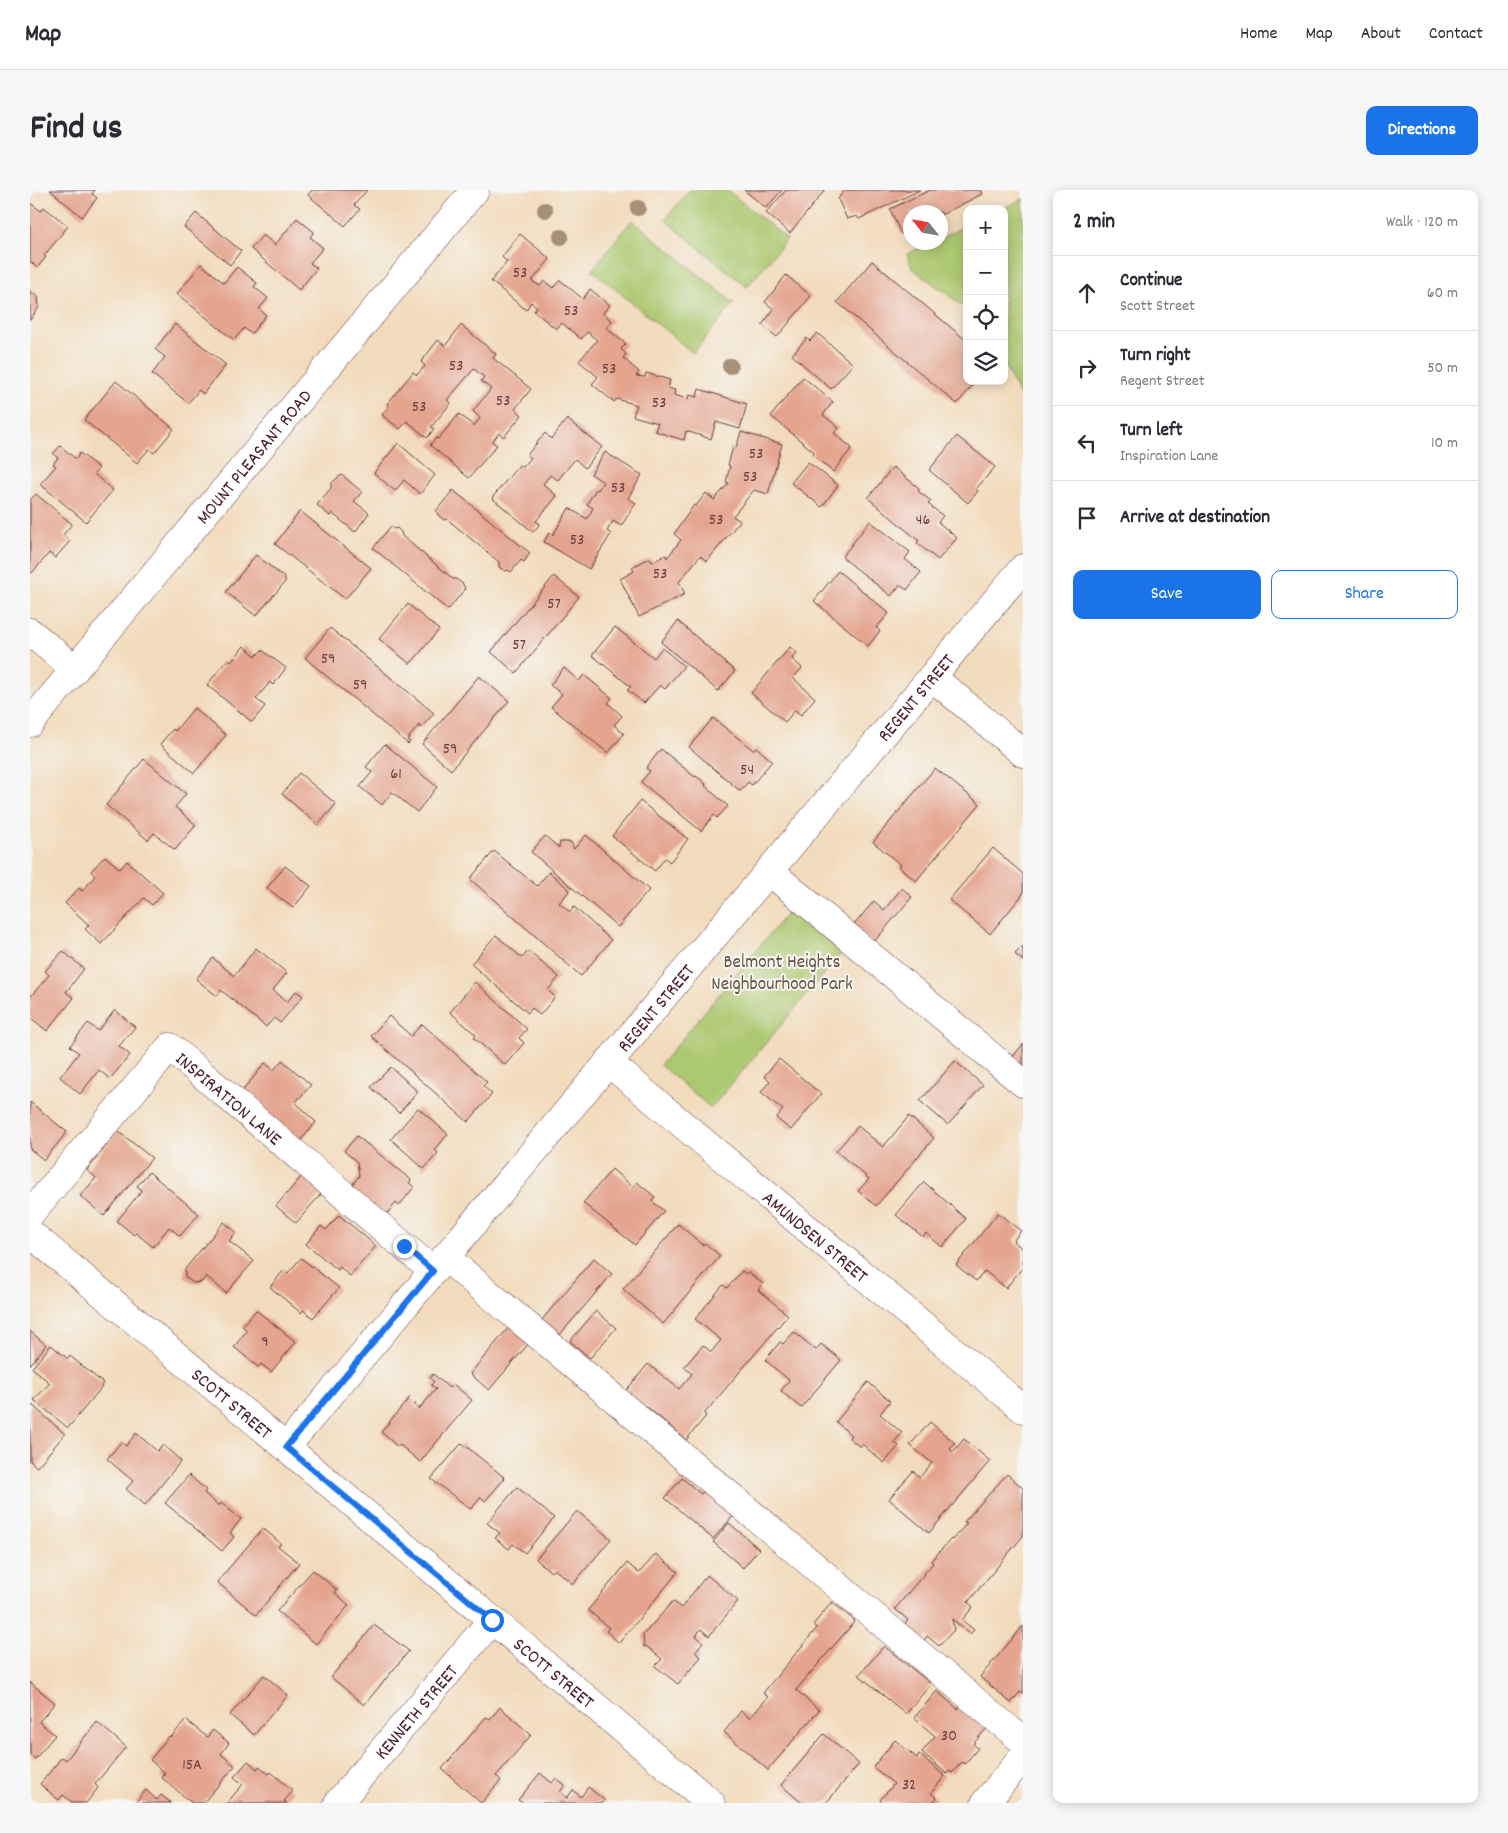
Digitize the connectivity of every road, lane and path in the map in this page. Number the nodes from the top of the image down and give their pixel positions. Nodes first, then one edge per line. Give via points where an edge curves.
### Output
1 (476, 190) edge
2 (1023, 568) edge
3 (30, 632) edge
4 (75, 669) junction
5 (932, 677) junction
6 (30, 723) edge
7 (1023, 753) edge
8 (769, 871) junction
9 (608, 1062) junction
10 (1023, 1083) edge
11 (30, 1214) edge
12 (30, 1233) edge
13 (439, 1264) junction
14 (1023, 1410) edge
15 (286, 1447) junction
16 (492, 1620) junction
17 (1023, 1740) edge
18 (1023, 1757) edge
19 (338, 1803) edge
20 (710, 1803) edge
21 (984, 1803) edge

1 - 4 street, MOUNT PLEASANT ROAD
2 - 5 street, REGENT STREET
3 - 4 street
4 - 6 street, MOUNT PLEASANT ROAD
5 - 7 street
5 - 8 street, REGENT STREET
8 - 9 street, REGENT STREET
8 - 10 street
9 - 13 street, REGENT STREET
9 - 14 street, AMUNDSEN STREET
11 - 13 street, INSPIRATION LANE via 170,1046
12 - 15 street, SCOTT STREET
13 - 15 street, REGENT STREET
13 - 17 street
15 - 16 street, SCOTT STREET
16 - 19 street, KENNETH STREET
16 - 20 street, SCOTT STREET
18 - 21 street

